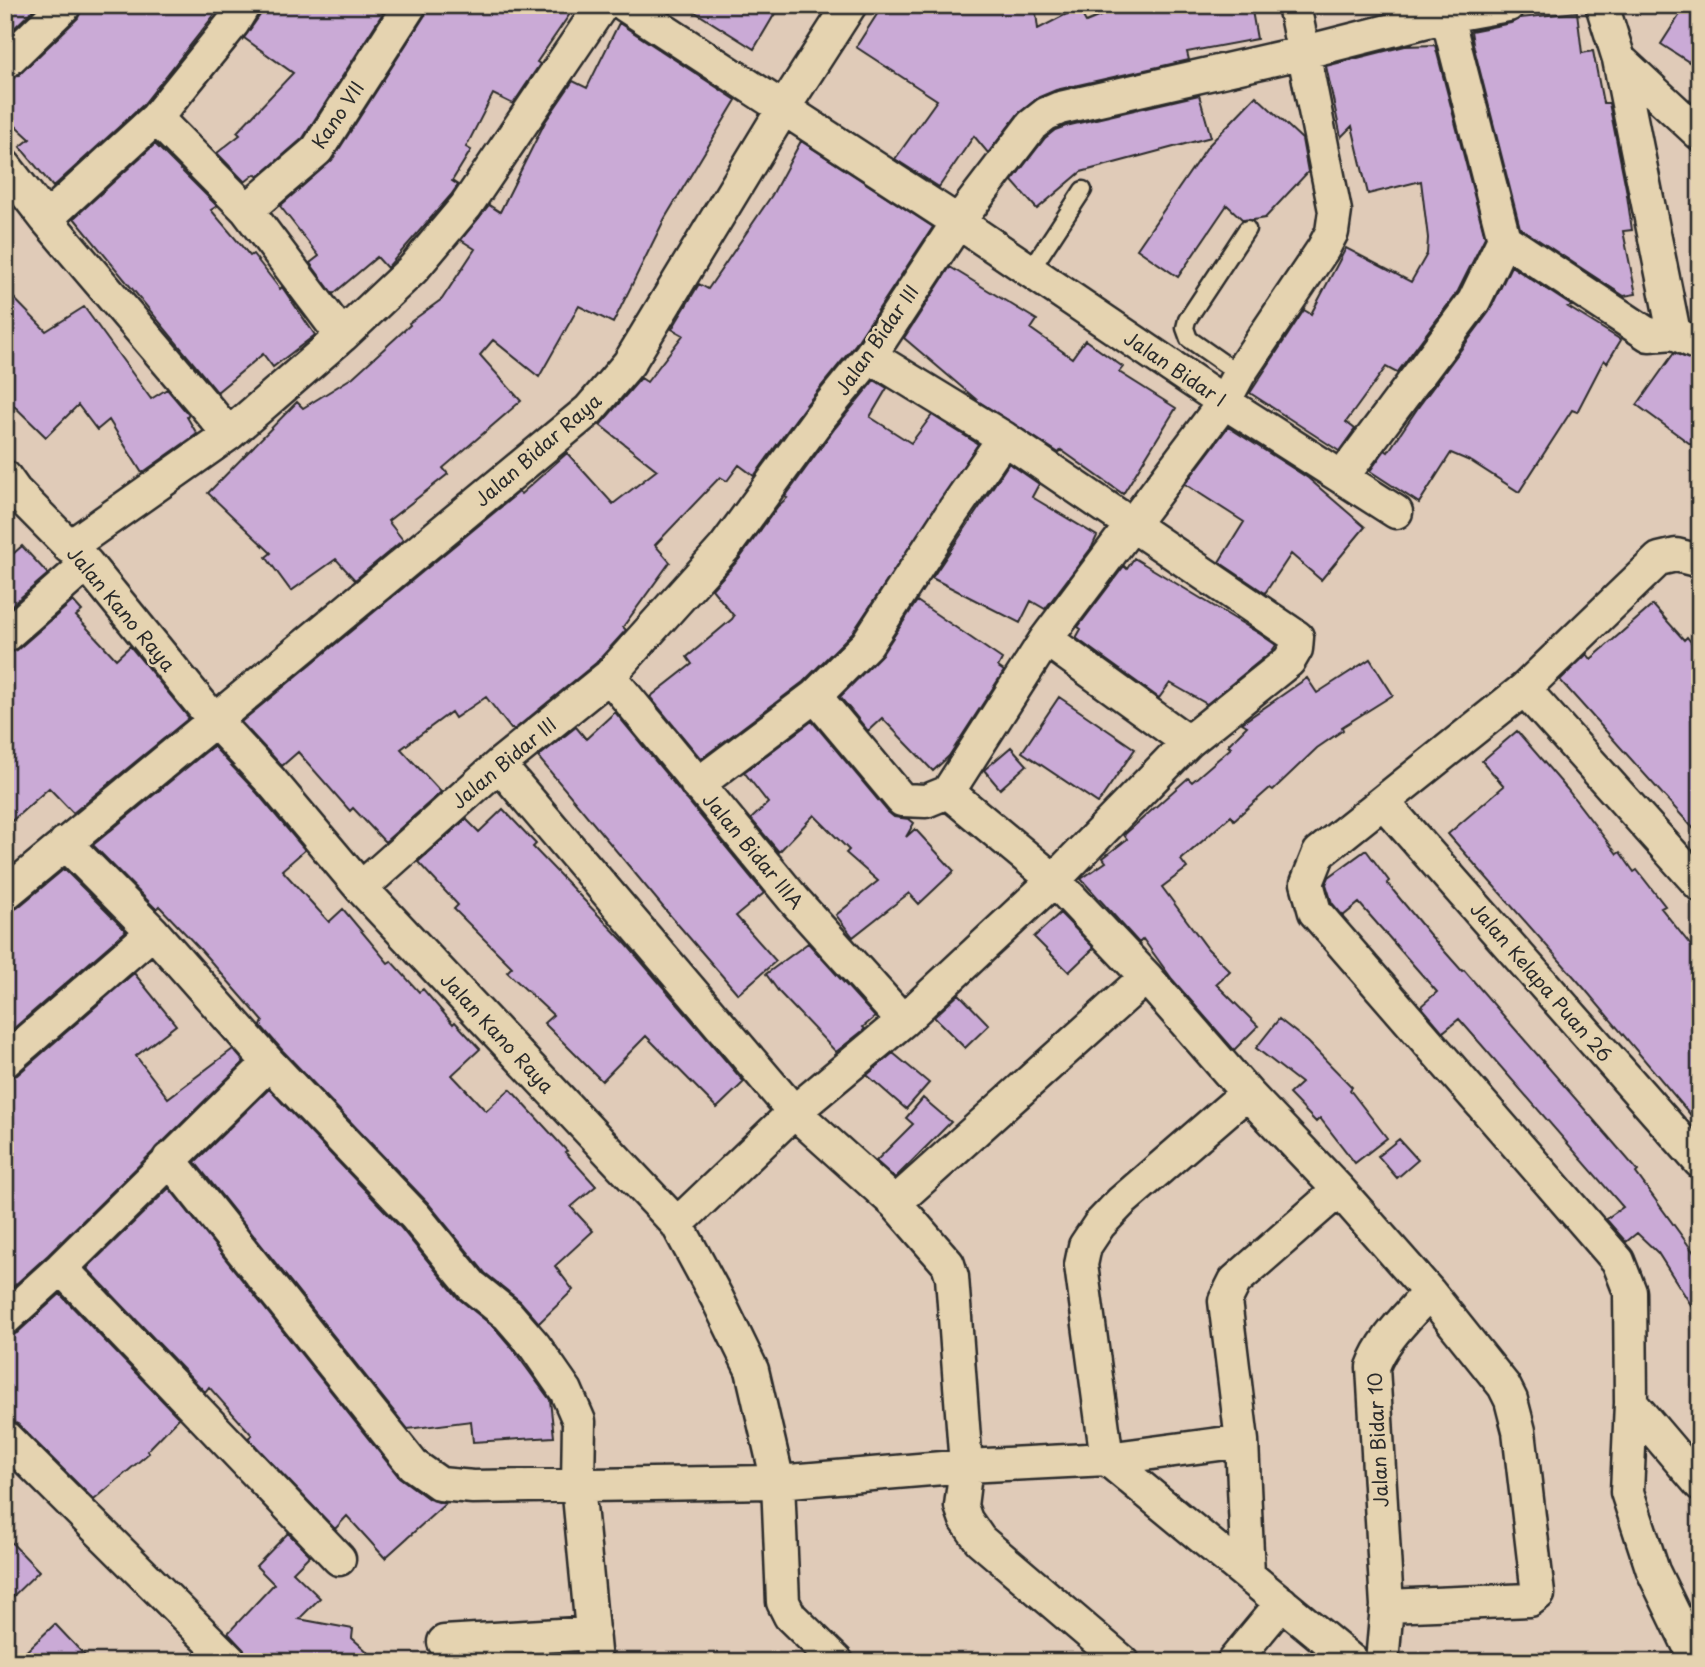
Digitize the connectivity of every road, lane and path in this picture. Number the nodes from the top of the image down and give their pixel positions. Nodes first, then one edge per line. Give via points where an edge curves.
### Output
1 (65, 5) edge
2 (244, 5) edge
3 (410, 5) edge
4 (602, 5) edge
5 (625, 5) edge
6 (850, 5) edge
7 (1294, 5) edge
8 (1508, 5) edge
9 (1602, 5) edge
10 (1447, 16) junction
11 (1305, 52) junction
12 (1619, 59) junction
13 (5, 63) edge
14 (783, 108) junction
15 (156, 118) junction
16 (1700, 134) edge
17 (5, 166) edge
18 (1083, 190) dead end
19 (247, 210) junction
20 (46, 219) junction
21 (958, 222) junction
22 (1247, 229) dead end
23 (1504, 239) junction
24 (1030, 271) junction
25 (342, 336) junction
26 (1687, 339) edge
27 (870, 356) junction
28 (1239, 374) junction
29 (1224, 402) junction
30 (229, 434) junction
31 (1004, 438) junction
32 (1343, 476) junction
33 (9, 489) edge
34 (1396, 512) dead end
35 (1131, 526) junction
36 (78, 555) junction
37 (1688, 558) edge
38 (1700, 582) edge
39 (5, 636) edge
40 (1046, 639) junction
41 (609, 676) junction
42 (1524, 689) junction
43 (815, 696) junction
44 (214, 720) junction
45 (1188, 742) junction
46 (499, 765) junction
47 (697, 785) junction
48 (948, 792) junction
49 (1382, 802) junction
50 (65, 843) junction
51 (1054, 880) junction
52 (1700, 885) edge
53 (361, 888) junction
54 (5, 894) edge
55 (153, 932) junction
56 (1146, 977) junction
57 (903, 1021) junction
58 (5, 1061) edge
59 (269, 1063) junction
60 (1247, 1093) junction
61 (794, 1112) junction
62 (169, 1159) junction
63 (1700, 1162) edge
64 (1339, 1190) junction
65 (895, 1203) junction
66 (677, 1224) junction
67 (61, 1268) junction
68 (1429, 1292) junction
69 (5, 1319) edge
70 (1631, 1403) junction
71 (5, 1437) edge
72 (1242, 1441) junction
73 (1107, 1459) junction
74 (966, 1466) junction
75 (778, 1482) junction
76 (1700, 1484) edge
77 (578, 1485) junction
78 (339, 1559) dead end
79 (1248, 1574) junction
80 (1282, 1603) junction
81 (1387, 1606) junction
82 (444, 1643) dead end
83 (594, 1647) edge
84 (231, 1662) edge
85 (837, 1662) edge
86 (1123, 1662) edge
87 (1233, 1662) edge
88 (1353, 1662) edge
89 (1382, 1662) edge
90 (1697, 1662) edge

1 - 13 street
2 - 15 street
3 - 19 street, Kano VII via 317,150
4 - 25 street via 466,206 413,269
5 - 14 street, Jalan Bidar I
6 - 14 street, Jalan Bidar Raya
7 - 11 street
8 - 10 street, Jalan Bidar III
9 - 12 street
10 - 11 street, Jalan Bidar III
10 - 23 street
11 - 21 street, Jalan Bidar III via 1046,114 1032,125
11 - 28 street via 1335,211 1332,232
12 - 16 street
12 - 26 street
14 - 21 street, Jalan Bidar I
14 - 44 street, Jalan Bidar Raya via 611,387
15 - 19 street
15 - 20 street
17 - 20 street
18 - 24 lane
19 - 25 street
20 - 30 street
21 - 24 street, Jalan Bidar I
21 - 27 street, Jalan Bidar III
22 - 28 lane via 1185,328 1189,339
23 - 26 street via 1650,335
23 - 32 street via 1474,301
24 - 29 street, Jalan Bidar I
25 - 30 street
27 - 31 street
27 - 41 street, Jalan Bidar III via 725,547
28 - 29 street
29 - 32 street, Jalan Bidar I
29 - 35 street
30 - 36 street
31 - 35 street
31 - 43 street via 867,643
32 - 34 street, Jalan Bidar I
33 - 36 street, Jalan Kano Raya
35 - 40 street
35 - 45 street via 1297,637 1289,661
36 - 39 street
36 - 44 street, Jalan Kano Raya
37 - 38 street
37 - 42 street via 1659,559
40 - 45 street
40 - 48 street
41 - 46 street, Jalan Bidar III
41 - 47 street, Jalan Bidar IIIA
42 - 49 street
42 - 52 street
43 - 47 street
43 - 48 street via 902,800 926,801
44 - 50 street, Jalan Bidar Raya
44 - 53 street, Jalan Kano Raya
45 - 51 street
46 - 53 street, Jalan Bidar III
46 - 61 street
47 - 57 street, Jalan Bidar IIIA
48 - 51 street
49 - 63 street, Jalan Kelapa Puan 26
49 - 70 street via 1319,853 1307,883 1315,912 1618,1261 1630,1292
50 - 54 street, Jalan Bidar Raya
50 - 55 street
51 - 56 street
51 - 57 street
53 - 66 street, Jalan Kano Raya
55 - 58 street
55 - 59 street
56 - 60 street
56 - 65 street
57 - 61 street
59 - 62 street
59 - 77 street via 415,1216 472,1286 508,1315 534,1345 566,1391 579,1421
60 - 64 street
60 - 73 street via 1121,1202 1085,1246 1081,1265
61 - 65 street
61 - 66 street
62 - 67 street
62 - 77 street via 413,1465 440,1484
64 - 68 street
64 - 72 street via 1229,1290 1226,1315
65 - 74 street via 948,1264 952,1278
66 - 75 street, Jalan Kano Raya via 752,1370
67 - 69 street
67 - 78 street
68 - 81 street, Jalan Bidar 10 via 1385,1343 1373,1367
68 - 81 street via 1511,1401 1520,1431 1539,1591 1530,1600
70 - 76 street
70 - 90 street via 1627,1492 1653,1571
71 - 84 street
72 - 73 street
72 - 79 street
73 - 74 street
73 - 79 street
74 - 75 street
74 - 86 street via 961,1506 980,1540
75 - 77 street
75 - 85 street, Jalan Kano Raya via 783,1602 790,1616
77 - 83 street
79 - 80 street
80 - 87 street
80 - 88 street
81 - 89 street, Jalan Bidar 10
82 - 83 street

